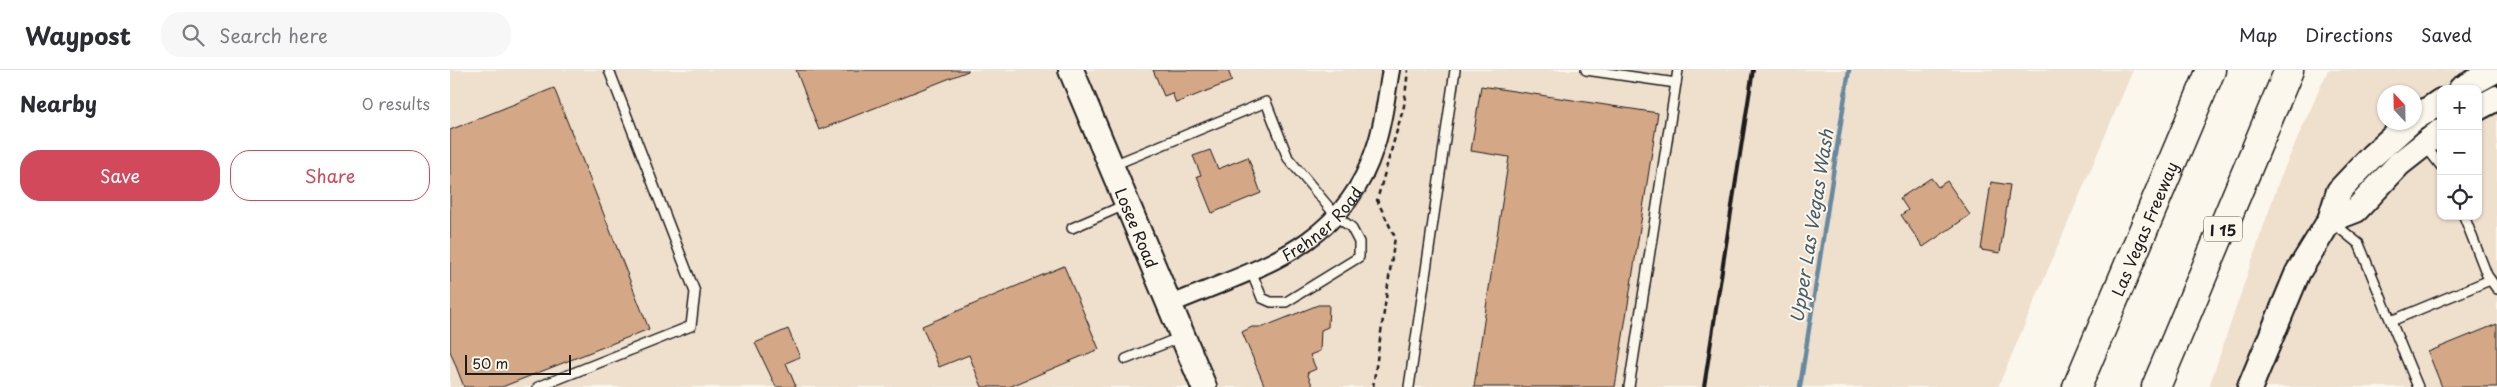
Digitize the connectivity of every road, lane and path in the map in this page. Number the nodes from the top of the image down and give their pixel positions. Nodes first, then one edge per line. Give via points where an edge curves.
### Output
1 (609, 70) edge
2 (1071, 70) edge
3 (1391, 70) edge
4 (1408, 70) edge
5 (1455, 70) edge
6 (1586, 70) edge
7 (1678, 70) edge
8 (2211, 70) edge
9 (2289, 70) edge
10 (2496, 70) edge
11 (1676, 83) junction
12 (2468, 85) edge
13 (2497, 98) edge
14 (2437, 104) edge
15 (2482, 106) edge
16 (2422, 114) edge
17 (2401, 130) edge
18 (2432, 138) edge
19 (2437, 154) edge
20 (1111, 166) junction
21 (1127, 204) junction
22 (1337, 217) junction
23 (2330, 220) junction
24 (2466, 220) edge
25 (1072, 228) dead end
26 (1251, 271) junction
27 (2490, 280) junction
28 (2497, 289) edge
29 (1170, 305) junction
30 (2391, 321) junction
31 (1183, 336) junction
32 (1126, 359) dead end
33 (538, 387) edge
34 (1204, 387) edge
35 (1374, 387) edge
36 (1409, 387) edge
37 (1629, 387) edge
38 (2077, 387) edge
39 (2156, 387) edge
40 (2250, 387) edge
41 (2418, 387) edge

1 - 33 lane via 695,292 691,326
2 - 20 street, Losee Road
3 - 22 street, Frehner Road via 1376,147 1359,186
4 - 35 path via 1404,106 1377,200 1396,237
5 - 36 lane
6 - 11 lane
7 - 11 lane
8 - 38 highway, Las Vegas Freeway
9 - 39 highway, I 15
10 - 12 street
11 - 37 lane
13 - 15 street
14 - 16 street
17 - 23 street via 2339,191
18 - 19 lane
18 - 23 street via 2399,164 2356,210
20 - 21 street, Losee Road
20 - 22 lane via 1266,102 1288,158
21 - 25 lane
21 - 29 street, Losee Road
22 - 26 street, Frehner Road via 1305,244
22 - 26 lane via 1351,227 1358,242 1359,257 1302,293 1286,302 1271,302 1262,298
23 - 30 lane via 2359,244
23 - 40 street via 2298,272
24 - 27 lane
26 - 29 street, Frehner Road
27 - 28 lane
27 - 30 lane
29 - 31 street, Losee Road
30 - 41 lane
31 - 32 lane
31 - 34 street, Losee Road

